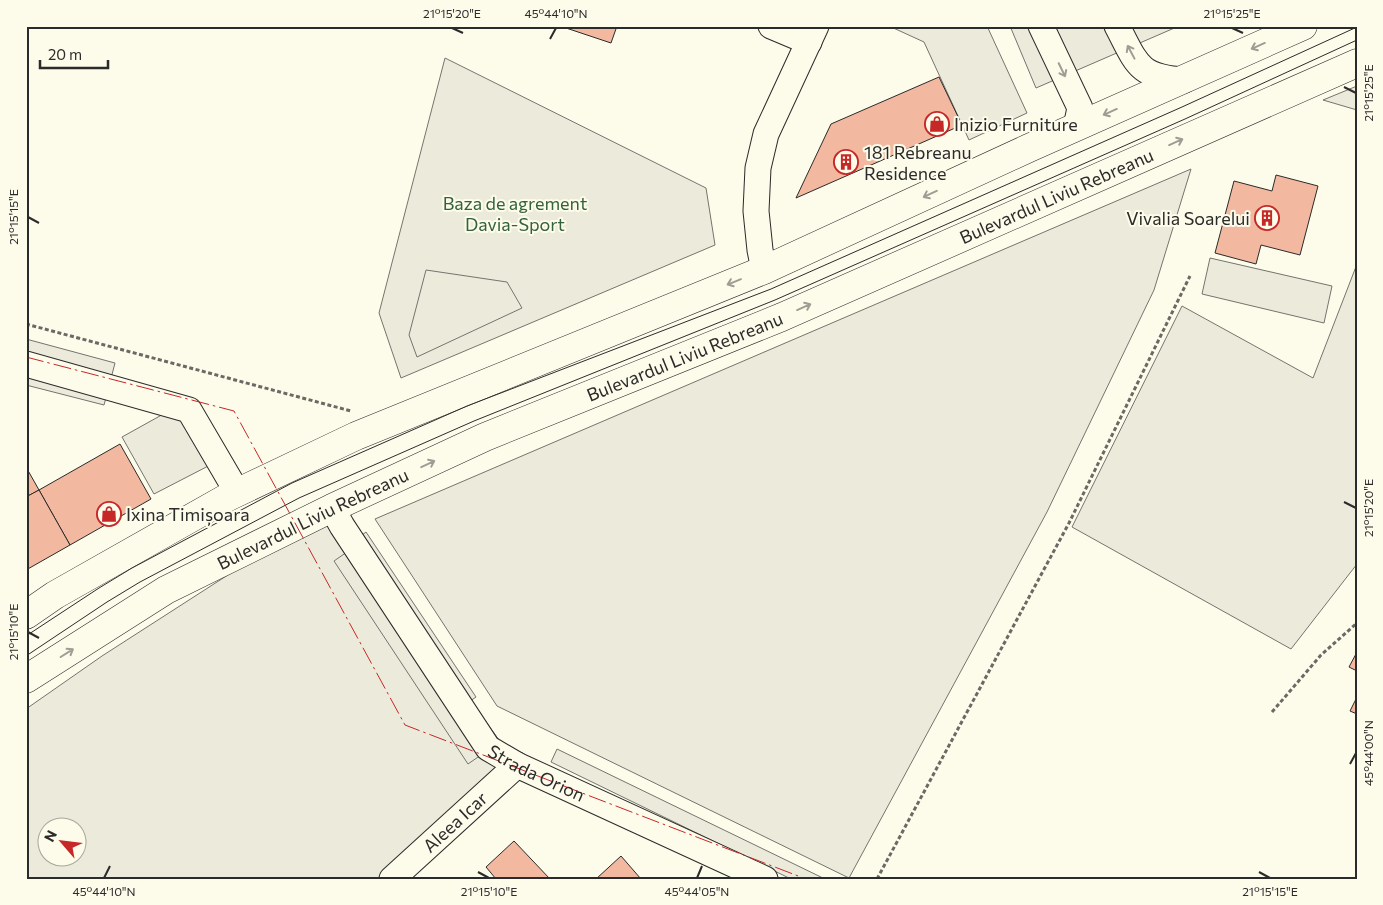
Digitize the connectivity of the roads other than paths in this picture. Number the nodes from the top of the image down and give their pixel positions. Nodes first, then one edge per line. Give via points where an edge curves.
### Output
1 (771, 26) edge
2 (1041, 26) edge
3 (1117, 26) edge
4 (1303, 26) edge
5 (813, 34) edge
6 (1357, 62) edge
7 (1184, 80) junction
8 (1076, 127) junction
9 (764, 270) junction
10 (26, 364) edge
11 (237, 492) junction
12 (332, 508) junction
13 (26, 615) edge
14 (26, 679) edge
15 (517, 765) junction
16 (392, 879) edge
17 (765, 879) edge

1 - 5 street
2 -> 8 street via 1080,108
7 -> 3 street via 1154,75 1137,64
4 -> 7 main road
5 - 9 street via 766,134 758,168 756,211
12 -> 6 main road, Bulevardul Liviu Rebreanu via 486,437 782,317
7 -> 8 main road
8 -> 9 main road
9 -> 11 main road via 391,421
10 - 11 street via 189,410
11 - 13 main road via 55,595
14 -> 12 main road, Bulevardul Liviu Rebreanu via 166,590
12 - 15 street, Strada Orion via 488,748
15 - 16 street, Aleea Icar
15 - 17 street, Strada Orion

